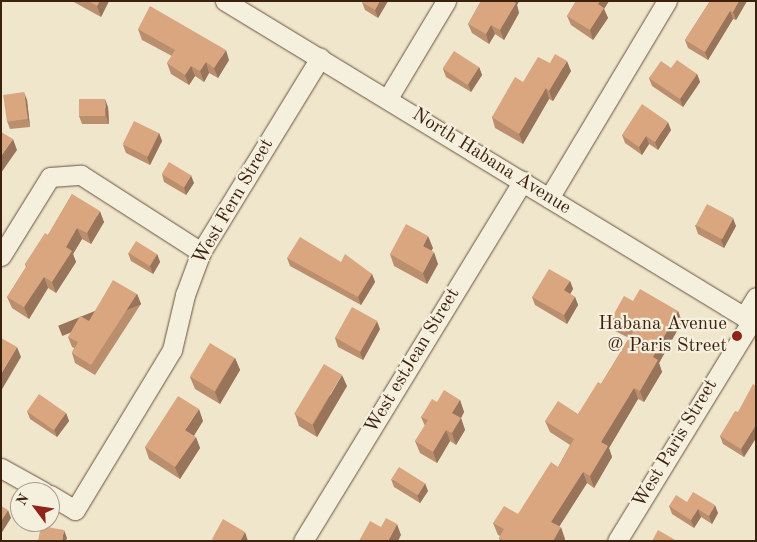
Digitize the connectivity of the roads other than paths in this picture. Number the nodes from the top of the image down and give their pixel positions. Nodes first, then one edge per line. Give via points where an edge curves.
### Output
1 (225, 1) edge
2 (446, 1) edge
3 (667, 1) edge
4 (320, 58) junction
5 (388, 98) junction
6 (523, 181) junction
7 (550, 198) junction
8 (201, 252) junction
9 (1, 256) edge
10 (756, 297) edge
11 (750, 321) edge
12 (1, 468) edge
13 (26, 482) edge
14 (60, 501) edge
15 (304, 541) edge
16 (617, 541) edge

1 - 4 street, North Habana Avenue
2 - 5 street
3 - 7 street
4 - 5 street, North Habana Avenue
4 - 8 street, West Fern Street
5 - 6 street, North Habana Avenue
6 - 7 street, North Habana Avenue
6 - 15 street, West estJean Street
7 - 11 street, North Habana Avenue
8 - 9 street via 81,175 50,178
8 - 14 street, West Fern Street via 185,295 172,350 75,510
10 - 11 street, West Paris Street
11 - 16 street, West Paris Street
12 - 13 street

